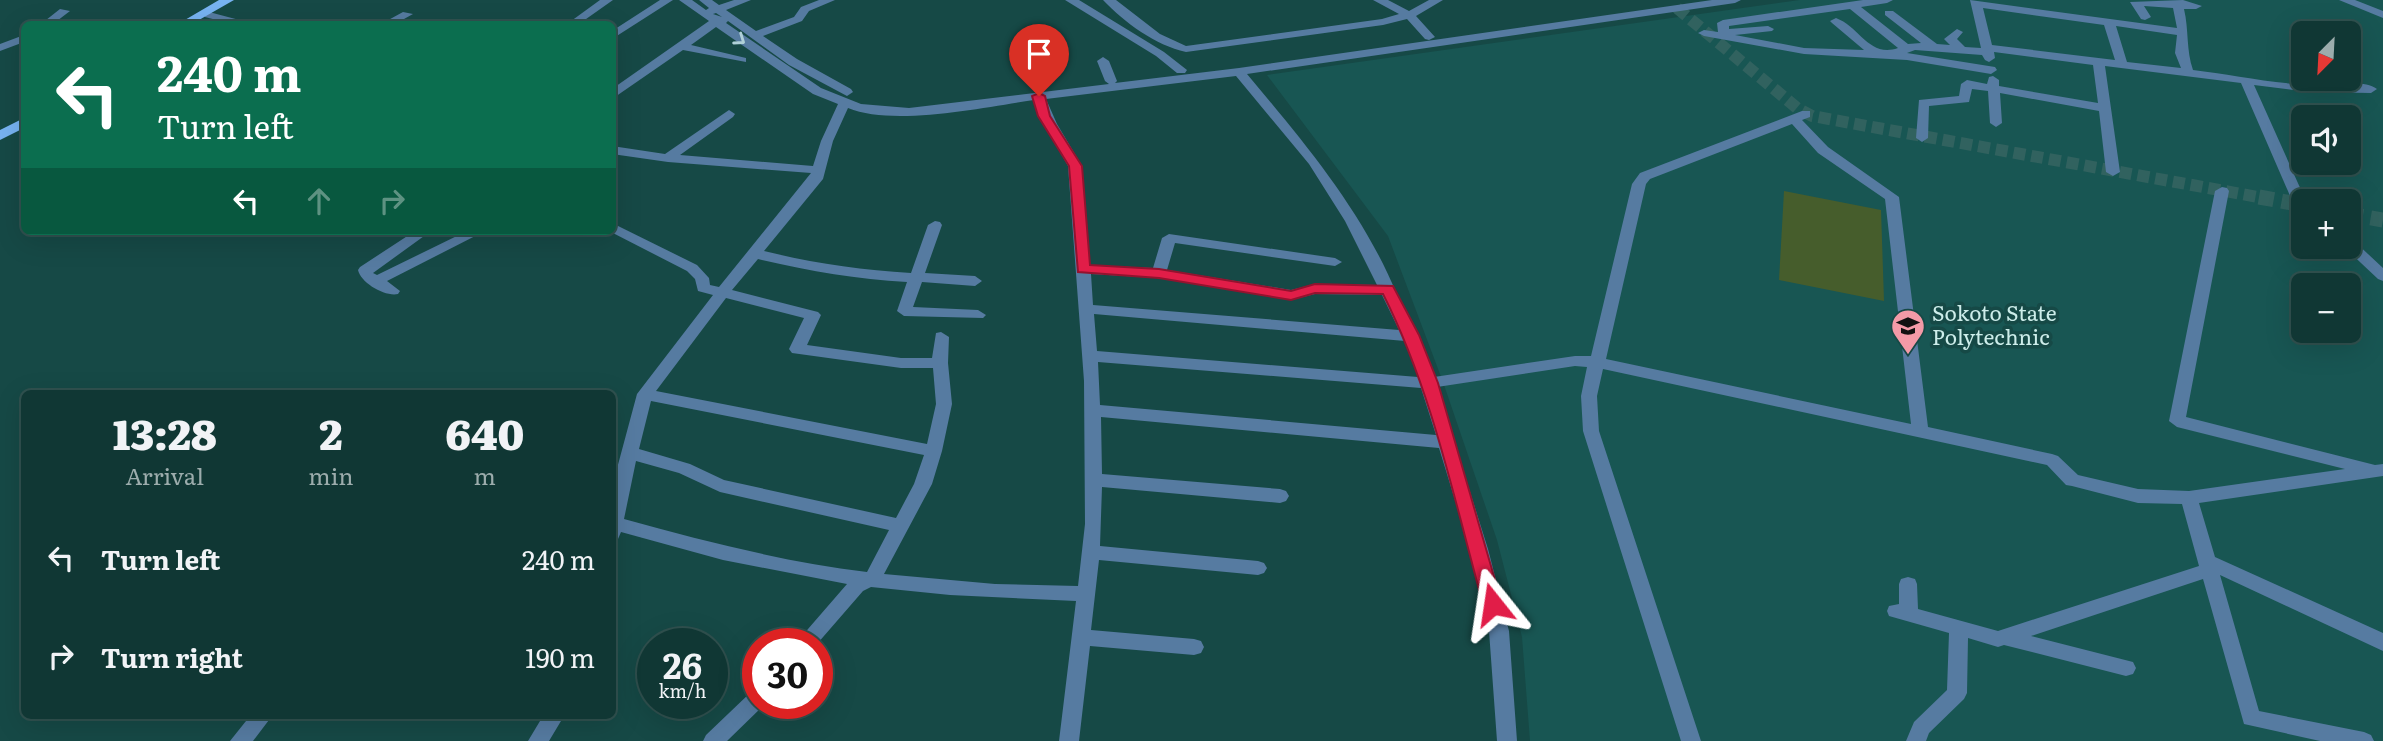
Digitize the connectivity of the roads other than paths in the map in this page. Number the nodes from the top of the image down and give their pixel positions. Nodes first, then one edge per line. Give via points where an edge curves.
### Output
1 (228, 0) edge
2 (237, 0) edge
3 (607, 0) edge
4 (667, 0) edge
5 (685, 0) edge
6 (746, 0) edge
7 (829, 0) edge
8 (1072, 0) edge
9 (1109, 0) edge
10 (1379, 0) edge
11 (1437, 0) edge
12 (1734, 0) edge
13 (1887, 0) edge
14 (2345, 0) edge
15 (1976, 2) edge
16 (2177, 2) edge
17 (1852, 5) junction
18 (704, 6) edge
19 (2196, 6) dead end
20 (717, 9) junction
21 (64, 11) dead end
22 (407, 13) dead end
23 (1889, 13) dead end
24 (209, 15) junction
25 (1409, 15) junction
26 (2383, 15) edge
27 (2145, 17) dead end
28 (730, 18) junction
29 (50, 21) edge
30 (190, 21) edge
31 (199, 21) edge
32 (232, 21) edge
33 (392, 21) edge
34 (576, 21) edge
35 (1836, 21) dead end
36 (715, 22) junction
37 (2109, 22) junction
38 (1768, 29) dead end
39 (1957, 32) dead end
40 (2183, 32) junction
41 (616, 33) edge
42 (1704, 33) dead end
43 (1723, 34) junction
44 (755, 35) junction
45 (1429, 37) junction
46 (21, 39) edge
47 (681, 46) junction
48 (1933, 47) junction
49 (0, 48) edge
50 (1962, 50) junction
51 (1988, 50) junction
52 (1900, 51) junction
53 (1877, 55) junction
54 (2044, 55) junction
55 (742, 60) dead end
56 (1103, 61) dead end
57 (2099, 62) junction
58 (2122, 65) junction
59 (1181, 70) junction
60 (1991, 70) junction
61 (2046, 71) dead end
62 (1239, 72) junction
63 (2188, 72) junction
64 (2246, 80) junction
65 (1111, 81) junction
66 (1994, 88) junction
67 (2371, 89) dead end
68 (616, 92) edge
69 (1039, 96) junction
70 (844, 103) junction
71 (2105, 108) junction
72 (873, 110) junction
73 (729, 114) dead end
74 (21, 115) edge
75 (1996, 123) dead end
76 (21, 124) edge
77 (0, 127) edge
78 (834, 128) junction
79 (0, 136) edge
80 (1923, 138) dead end
81 (616, 151) edge
82 (668, 158) junction
83 (819, 170) junction
84 (2113, 172) dead end
85 (2294, 189) edge
86 (2222, 191) dead end
87 (935, 225) dead end
88 (616, 229) edge
89 (418, 235) edge
90 (470, 235) edge
91 (757, 254) junction
92 (2361, 255) edge
93 (1335, 262) dead end
94 (1083, 269) junction
95 (1159, 273) junction
96 (2383, 276) edge
97 (918, 277) junction
98 (376, 281) junction
99 (975, 281) dead end
100 (1388, 290) junction
101 (393, 291) dead end
102 (722, 295) junction
103 (1087, 309) junction
104 (978, 315) dead end
105 (1411, 335) junction
106 (941, 337) dead end
107 (1089, 356) junction
108 (1597, 362) junction
109 (940, 363) junction
110 (1430, 383) junction
111 (645, 394) junction
112 (1092, 410) junction
113 (1920, 432) junction
114 (1445, 442) junction
115 (934, 451) junction
116 (630, 453) junction
117 (2381, 471) edge
118 (1093, 480) junction
119 (1280, 496) dead end
120 (2189, 498) junction
121 (616, 519) edge
122 (901, 526) junction
123 (616, 528) edge
124 (1091, 552) junction
125 (2208, 566) junction
126 (1258, 568) dead end
127 (873, 578) junction
128 (1908, 584) dead end
129 (1087, 594) junction
130 (819, 628) edge
131 (1959, 628) junction
132 (1083, 637) junction
133 (2004, 637) junction
134 (2383, 643) edge
135 (1194, 647) dead end
136 (2126, 668) dead end
137 (742, 713) edge
138 (259, 719) edge
139 (552, 719) edge
140 (240, 741) edge
141 (537, 741) edge
142 (713, 741) edge
143 (1069, 741) edge
144 (1507, 741) edge
145 (1691, 741) edge
146 (1916, 741) edge
147 (2364, 741) edge

1 - 30 main road
2 - 24 main road
3 - 34 street
4 - 41 street
5 - 18 street
6 - 20 street
7 - 44 street via 805,9 798,19
8 - 59 street
9 - 25 street via 1136,22 1186,48
10 - 25 street
11 - 25 street
12 - 45 street via 1658,5
12 - 62 street
13 - 17 street
14 - 26 street
15 - 37 street
15 - 51 street
16 - 19 street
16 - 27 street via 2136,2
16 - 40 street
17 - 43 street via 1724,23
17 - 52 street
18 - 20 street
18 - 36 street
20 - 28 street
21 - 29 street
22 - 33 street
23 - 48 street
24 - 31 main road
24 - 32 street
25 - 45 street
28 - 36 street
28 - 44 street
35 - 53 street
36 - 47 street
36 -> 70 street via 799,80
37 - 40 street
37 - 58 street
38 - 43 street
39 - 50 street via 1950,39
40 - 63 street via 2181,53
42 - 43 street
43 - 53 street via 1804,51
44 - 65 street via 834,87 888,104 950,102
45 - 59 street
46 - 49 street
47 - 55 street
47 - 68 street
48 - 50 street
48 - 52 street
50 - 51 street
51 - 54 street via 2029,48
51 - 60 street
52 - 53 street
52 - 60 street
54 - 57 street
54 - 61 street
56 - 65 street
57 - 58 street
57 - 71 street
58 - 63 street
59 - 65 street
60 - 66 street
62 - 69 street
62 - 100 street via 1314,162
63 - 64 street
64 - 67 street
64 - 85 street
66 - 71 street
66 - 75 street
66 - 80 street via 1967,83 1965,99 1923,103
69 - 72 street via 926,111
69 - 94 street via 1044,116 1075,166
70 - 72 street
70 - 78 street
71 - 84 street
72 - 78 street
73 - 82 street
74 - 77 main road
76 - 79 main road
78 - 83 street
81 - 82 street
82 - 83 street
83 - 91 street
86 - 117 street via 2178,421
87 - 97 street
88 - 102 street via 692,268 702,278 703,288
89 - 98 street via 367,267 365,273
90 - 98 street
91 - 97 street via 857,274
91 - 102 street
92 - 96 street
93 - 95 street via 1169,238
94 - 95 street
94 - 103 street
95 - 100 street via 1291,295 1315,289
97 - 99 street
97 - 104 street via 904,311
98 - 101 street
100 - 105 street
102 - 109 street via 813,315 797,349 901,363
102 - 111 street
103 - 105 street
103 - 107 street
105 - 110 street
106 - 109 street
107 - 110 street
107 - 112 street
108 - 110 street via 1575,361
108 - 113 street
108 - 113 street via 1639,184 1645,176 1800,116 1823,150 1892,197
108 - 145 street via 1589,382 1591,431
109 - 115 street via 944,404
110 - 114 street
111 - 115 street
111 - 116 street
112 - 114 street
112 - 118 street
113 - 120 street via 2052,460 2072,480 2138,496
114 - 144 street via 1499,631
115 - 122 street
116 - 121 street
116 - 122 street via 684,468 720,485
117 - 120 street
118 - 119 street
118 - 124 street
120 - 125 street
122 - 127 street
123 - 127 street via 799,569
124 - 126 street
124 - 129 street
125 - 133 street
125 - 134 street
125 - 147 street via 2251,718
127 - 129 street via 954,590
127 - 130 street via 856,586
128 - 131 street via 1903,612
129 - 132 street
131 - 133 street
131 - 146 street via 1958,693 1921,728
132 - 135 street
132 - 143 street
133 - 136 street
137 - 142 street
138 - 140 street
139 - 141 street

